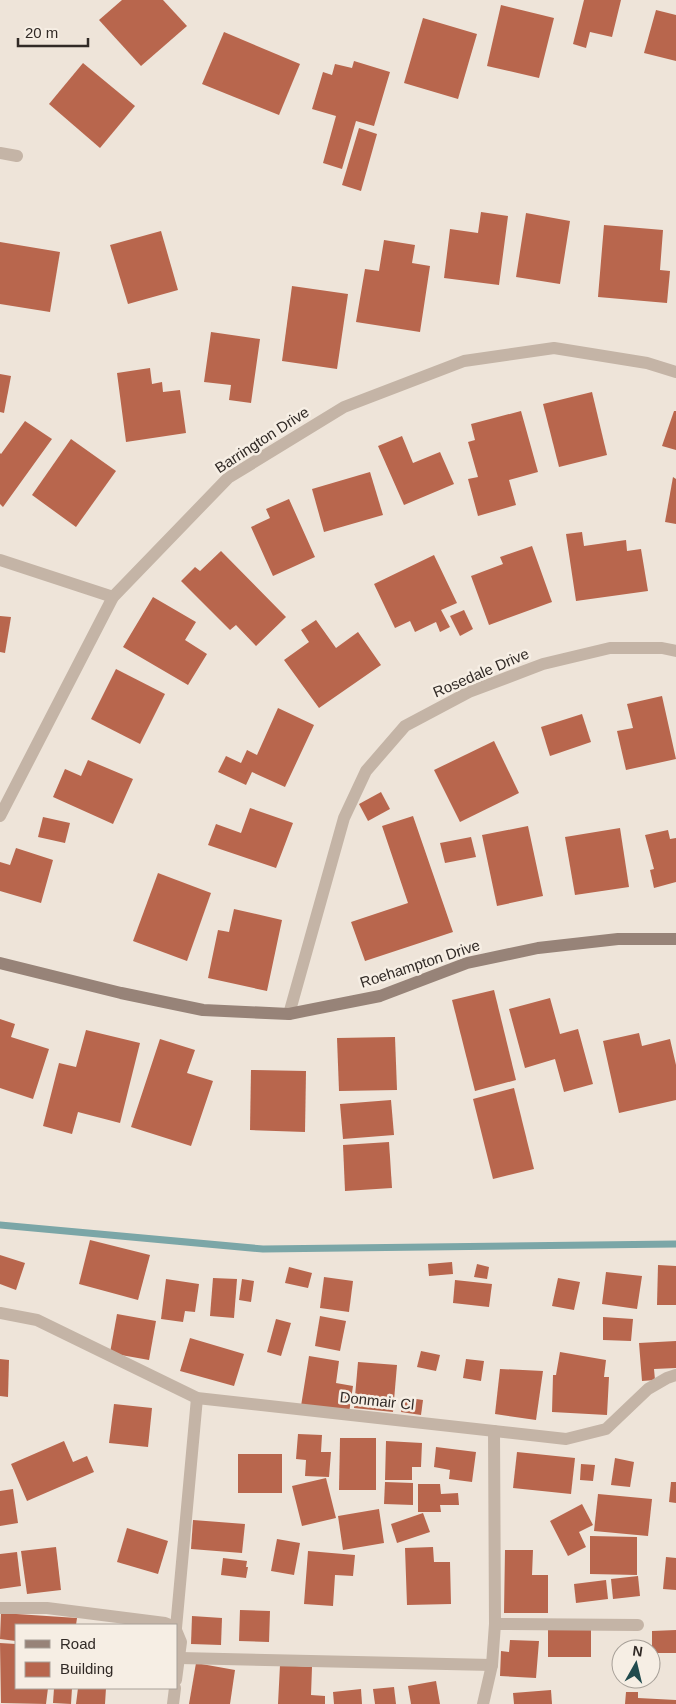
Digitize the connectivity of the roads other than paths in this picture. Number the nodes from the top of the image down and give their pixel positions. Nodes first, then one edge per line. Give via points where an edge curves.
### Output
1 (0, 153) edge
2 (17, 156) dead end
3 (676, 372) edge
4 (0, 560) edge
5 (113, 597) junction
6 (676, 651) edge
7 (0, 816) edge
8 (676, 939) edge
9 (0, 963) edge
10 (289, 1014) junction
11 (0, 1313) edge
12 (676, 1375) edge
13 (197, 1398) junction
14 (494, 1431) junction
15 (0, 1608) edge
16 (168, 1624) edge
17 (176, 1624) edge
18 (495, 1624) junction
19 (638, 1625) dead end
20 (178, 1634) edge
21 (180, 1658) junction
22 (492, 1665) junction
23 (178, 1669) edge
24 (175, 1689) edge
25 (172, 1704) edge
26 (482, 1704) edge

1 - 2 street
3 - 5 street, Barrington Drive via 646,363 554,348 464,361 344,407 228,478
4 - 5 street
5 - 7 street, Barrington Drive
6 - 10 street, Rosedale Drive via 610,648 543,664 469,692 405,726 366,771 344,818
8 - 10 street, Roehampton Drive via 618,940 538,948 467,963 380,996
9 - 10 street, Roehampton Drive via 203,1010
11 - 13 street, Donmair Cl via 36,1320
12 - 14 street, Donmair Cl via 648,1388 606,1429 566,1439
13 - 14 street, Donmair Cl
13 - 17 street
14 - 18 street
15 - 16 street via 47,1608
18 - 19 street
18 - 22 street
20 - 21 street
21 - 22 street
21 - 23 street
22 - 26 street
24 - 25 street

